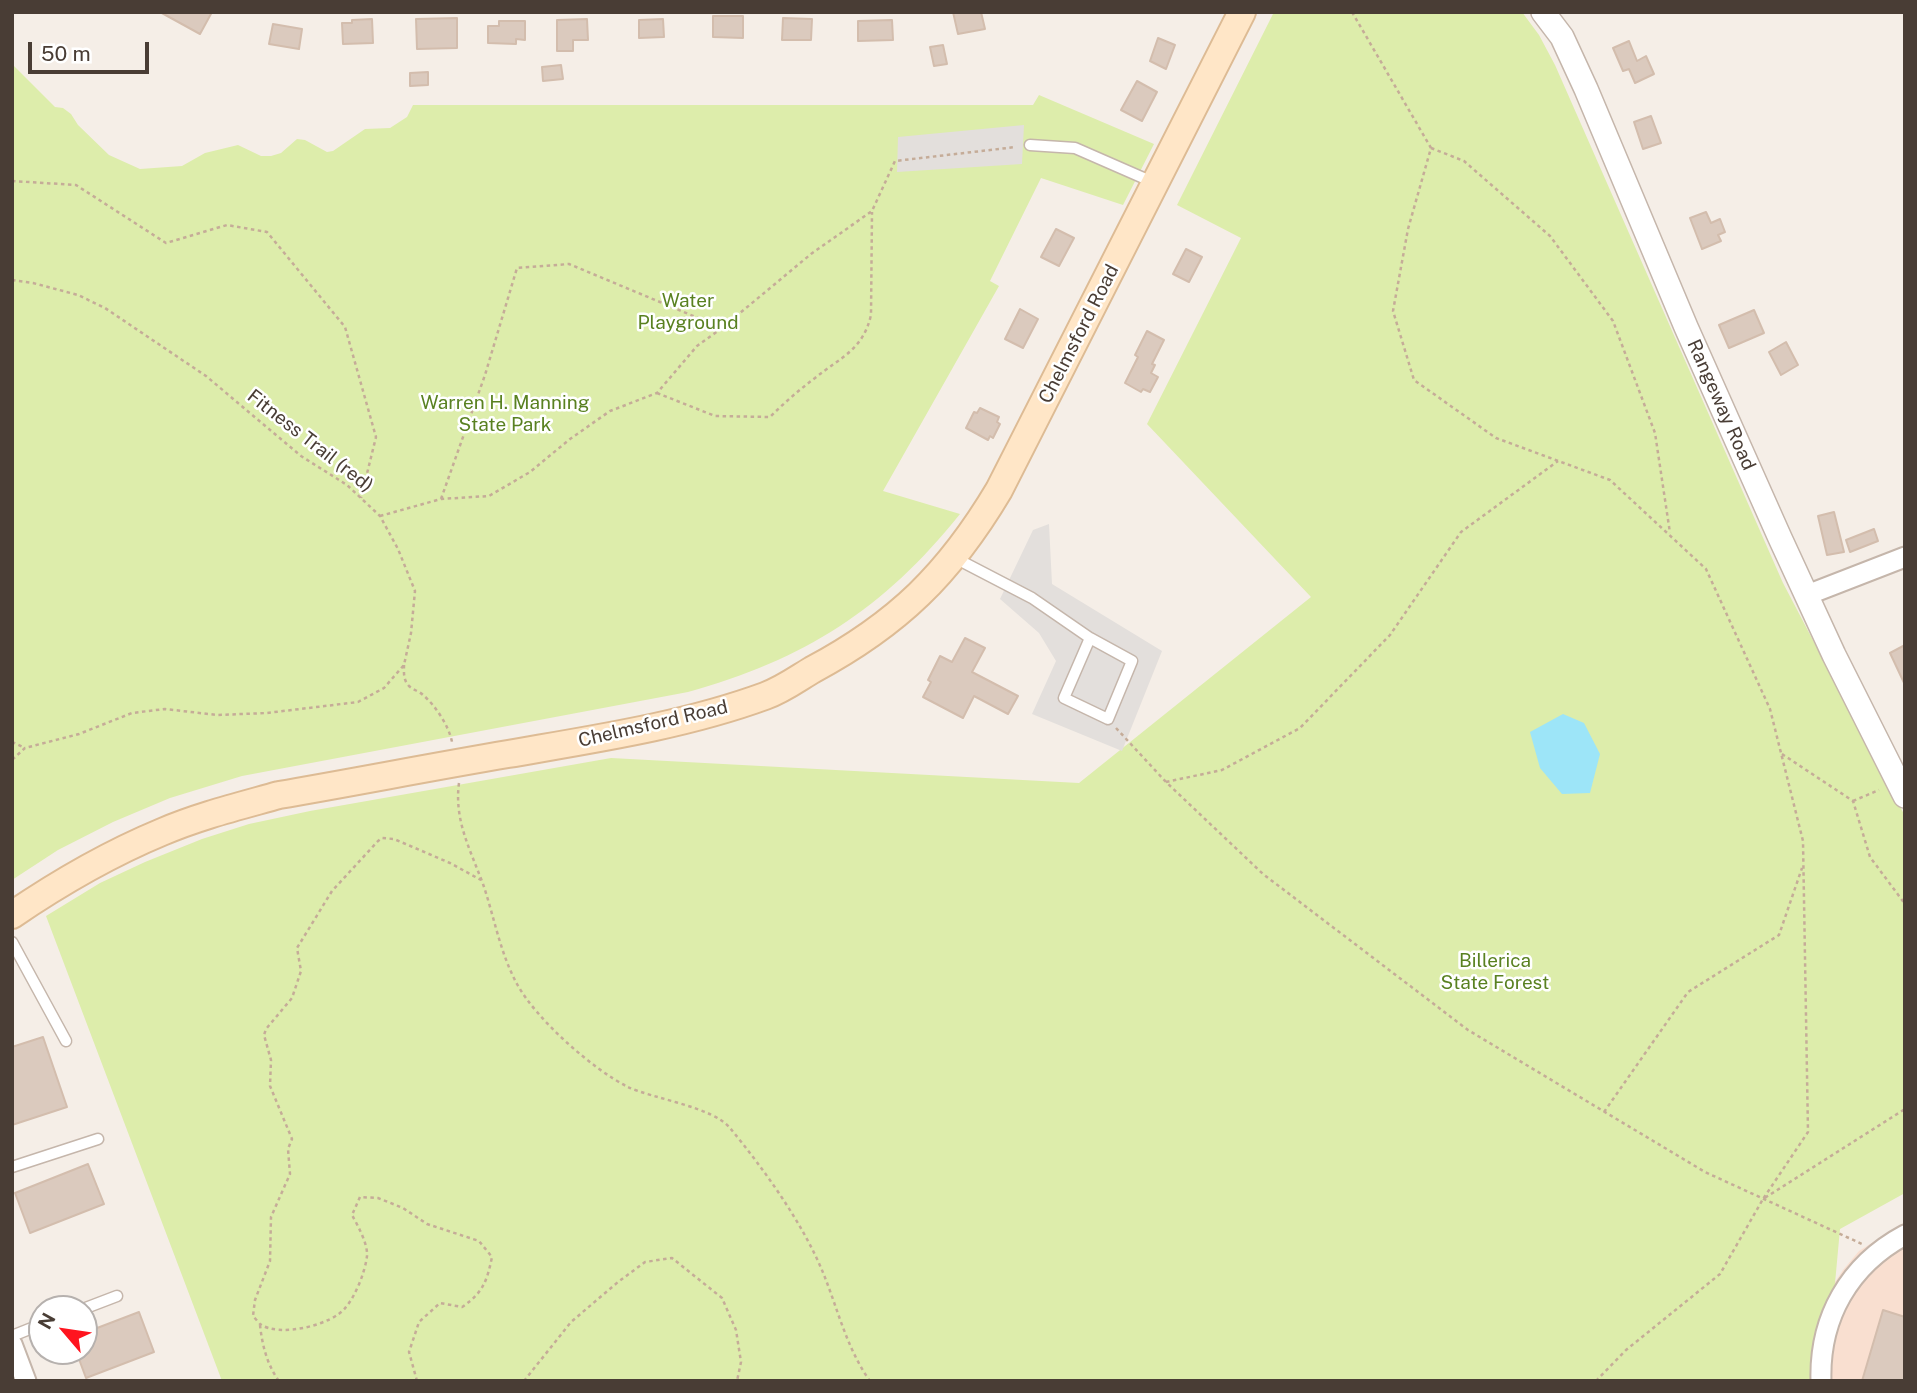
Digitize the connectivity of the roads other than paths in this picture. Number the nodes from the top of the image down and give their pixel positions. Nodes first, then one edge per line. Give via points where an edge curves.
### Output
1 (1242, 12) edge
2 (1543, 12) edge
3 (1030, 145) road end
4 (1155, 183) junction
5 (1905, 556) edge
6 (954, 558) junction
7 (1807, 595) junction
8 (1090, 638) junction
9 (1901, 788) edge
10 (12, 915) edge
11 (12, 942) edge
12 (66, 1041) dead end
13 (98, 1139) dead end
14 (12, 1167) edge
15 (1905, 1235) edge
16 (117, 1296) dead end
17 (98, 1303) edge
18 (12, 1344) edge
19 (26, 1381) edge
20 (1821, 1381) edge

1 - 4 main road, Chelmsford Road
2 - 7 street, Rangeway Road via 1562,37 1586,89 1686,327
3 - 4 lane via 1075,148
4 - 6 main road, Chelmsford Road via 999,490
5 - 7 street
6 - 8 lane via 1032,598
6 - 10 main road, Chelmsford Road via 883,626 769,695 693,719 279,795 217,812 97,862
7 - 9 street, Rangeway Road
8 - 8 lane via 1132,661 1108,719 1064,698
11 - 12 lane
13 - 14 lane
15 - 20 street via 1878,1251 1841,1292 1820,1357
16 - 17 lane
18 - 19 street

